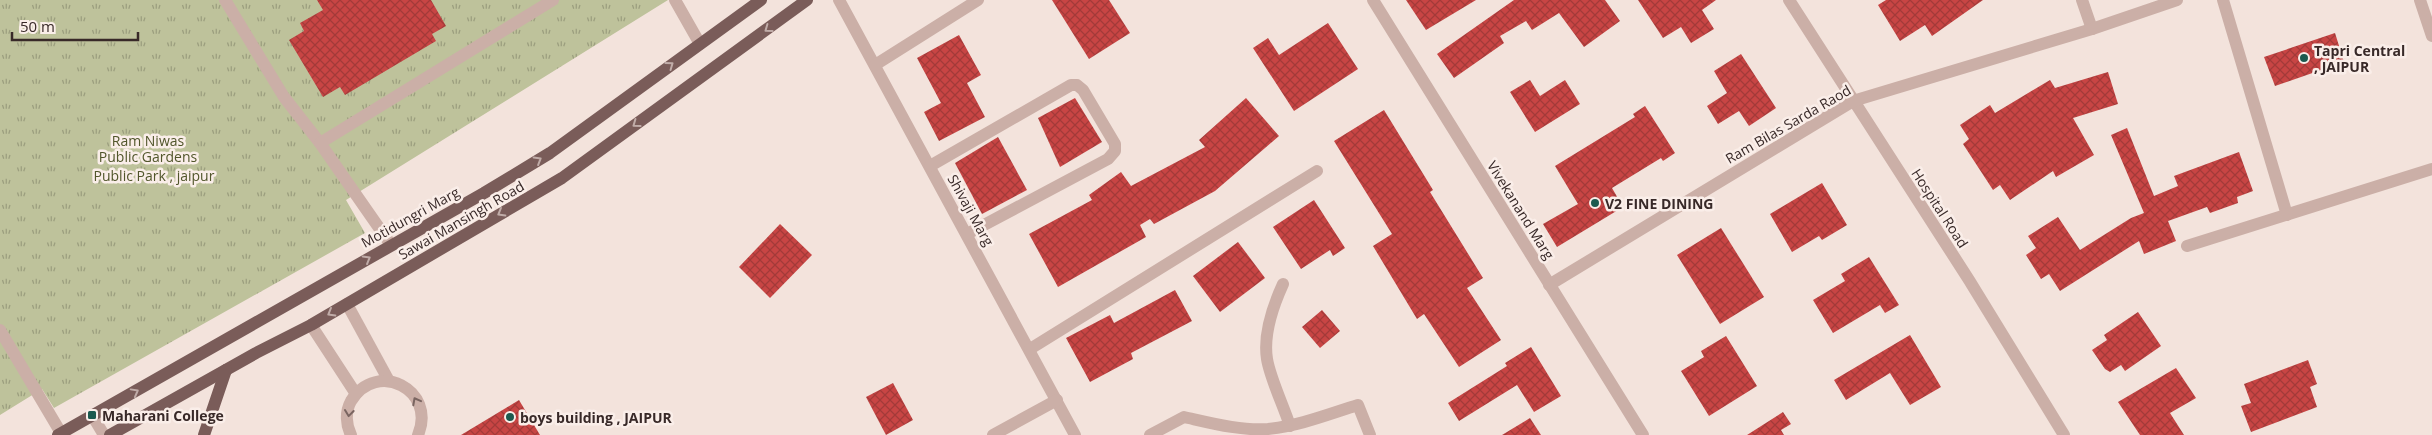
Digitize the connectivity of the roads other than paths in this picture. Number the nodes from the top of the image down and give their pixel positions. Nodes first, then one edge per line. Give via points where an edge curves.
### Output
1 (225, 0) edge
2 (553, 0) edge
3 (675, 0) edge
4 (761, 0) edge
5 (808, 0) edge
6 (839, 0) edge
7 (978, 0) edge
8 (1373, 0) edge
9 (1789, 0) edge
10 (2082, 0) edge
11 (2177, 0) edge
12 (2223, 0) edge
13 (2420, 0) edge
14 (2092, 28) junction
15 (2432, 36) edge
16 (700, 44) junction
17 (875, 65) junction
18 (1852, 101) junction
19 (320, 142) junction
20 (930, 166) junction
21 (2432, 169) edge
22 (1317, 172) dead end
23 (2287, 215) junction
24 (967, 234) junction
25 (391, 245) junction
26 (2187, 246) dead end
27 (1283, 284) dead end
28 (1550, 285) junction
29 (347, 304) junction
30 (311, 325) junction
31 (0, 330) edge
32 (1030, 350) junction
33 (226, 370) junction
34 (389, 381) junction
35 (356, 394) junction
36 (1056, 400) junction
37 (92, 415) junction
38 (1290, 426) junction
39 (59, 434) edge
40 (104, 435) edge
41 (110, 435) edge
42 (204, 435) edge
43 (352, 435) edge
44 (418, 435) edge
45 (993, 435) edge
46 (1075, 435) edge
47 (1150, 435) edge
48 (1370, 435) edge
49 (1643, 435) edge
50 (2064, 435) edge

1 - 19 street via 284,97
2 - 19 street
3 - 16 street
4 - 16 main road, Motidungri Marg
5 -> 29 main road, Sawai Mansingh Road via 562,178
6 - 17 street, Shivaji Marg
7 - 17 street
8 - 28 street, Vivekanand Marg
9 - 18 street, Hospital Road
10 - 14 street
11 - 14 street, Ram Bilas Sarda Raod
12 - 23 street
13 - 15 street
14 - 18 street, Ram Bilas Sarda Raod
25 -> 16 main road, Motidungri Marg via 550,153
17 - 20 street, Shivaji Marg
18 - 28 street, Ram Bilas Sarda Raod
18 - 50 street, Hospital Road via 1969,280
19 - 25 street
20 - 24 street, Shivaji Marg
20 - 24 street via 1070,85 1077,85 1083,90 1115,144 1115,151 1108,159
21 - 23 street
22 - 32 street
23 - 26 street
24 - 32 street, Shivaji Marg
37 -> 25 main road, Motidungri Marg
27 - 38 street via 1274,304 1267,360
28 - 49 street, Vivekanand Marg
29 -> 30 main road, Sawai Mansingh Road
29 - 34 street
30 - 33 main road, Sawai Mansingh Road
30 - 35 street
31 - 39 street
32 - 36 street, Shivaji Marg
33 - 41 main road, Sawai Mansingh Road
33 - 42 main road
34 - 35 street via 365,386
44 -> 34 street via 422,414 418,402 411,392
35 -> 43 street via 347,417
36 - 45 street
36 - 46 street, Shivaji Marg
37 - 39 main road, Motidungri Marg
37 - 40 street
38 - 47 street via 1266,429 1220,425 1184,416
38 - 48 street via 1358,405

